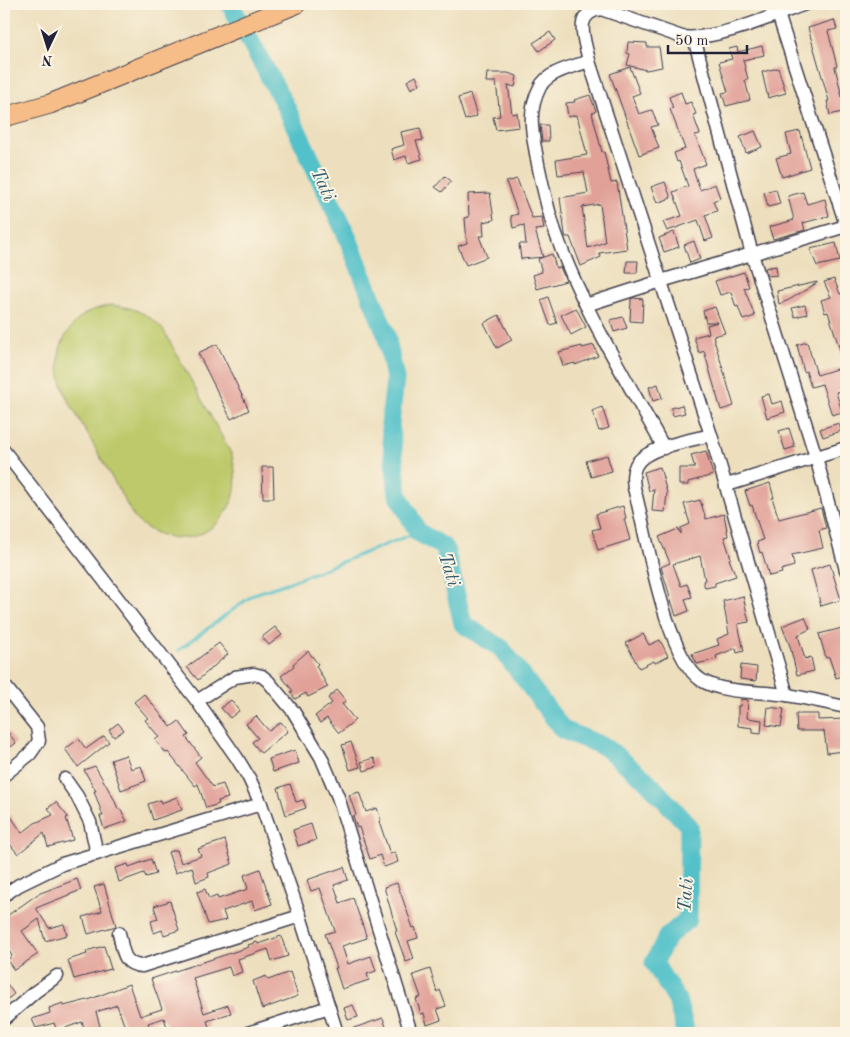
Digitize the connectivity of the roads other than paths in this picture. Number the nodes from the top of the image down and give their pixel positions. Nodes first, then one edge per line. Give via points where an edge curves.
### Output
1 (296, 4) edge
2 (805, 4) edge
3 (778, 14) junction
4 (694, 38) junction
5 (589, 61) junction
6 (4, 117) edge
7 (846, 225) edge
8 (752, 254) junction
9 (661, 280) junction
10 (586, 306) junction
11 (711, 435) junction
12 (664, 448) junction
13 (846, 448) edge
14 (4, 451) edge
15 (816, 457) junction
16 (726, 485) junction
17 (846, 570) edge
18 (4, 685) edge
19 (786, 695) junction
20 (197, 701) junction
21 (846, 707) edge
22 (4, 775) edge
23 (64, 779) dead end
24 (261, 804) junction
25 (97, 854) junction
26 (4, 895) edge
27 (300, 916) junction
28 (119, 933) dead end
29 (57, 976) dead end
30 (329, 1007) junction
31 (4, 1019) edge
32 (248, 1033) edge
33 (338, 1033) edge
34 (411, 1033) edge

1 - 6 main road via 50,104
2 - 3 street
3 - 4 street via 715,35
3 - 7 street
4 - 5 street via 682,37 601,9 594,10 583,19 582,27
4 - 8 street
5 - 9 street
5 - 10 street via 549,76 540,86 530,124 555,232
7 - 8 street
8 - 9 street
8 - 15 street
9 - 10 street
9 - 11 street
10 - 12 street
11 - 12 street
11 - 16 street
12 - 19 street via 640,460 633,480 660,597 680,653 693,672 709,683 729,689
13 - 15 street
14 - 20 street
15 - 16 street
15 - 17 street
16 - 19 street
18 - 22 street via 37,727 39,741 30,754
19 - 21 street
20 - 24 street via 237,758
20 - 34 street via 235,677 254,674 268,681 293,711 321,757 338,797
23 - 25 street via 90,822
24 - 25 street
24 - 27 street
25 - 26 street via 62,864
27 - 28 street via 142,966 126,960
27 - 30 street
29 - 31 street
30 - 32 street
30 - 33 street

